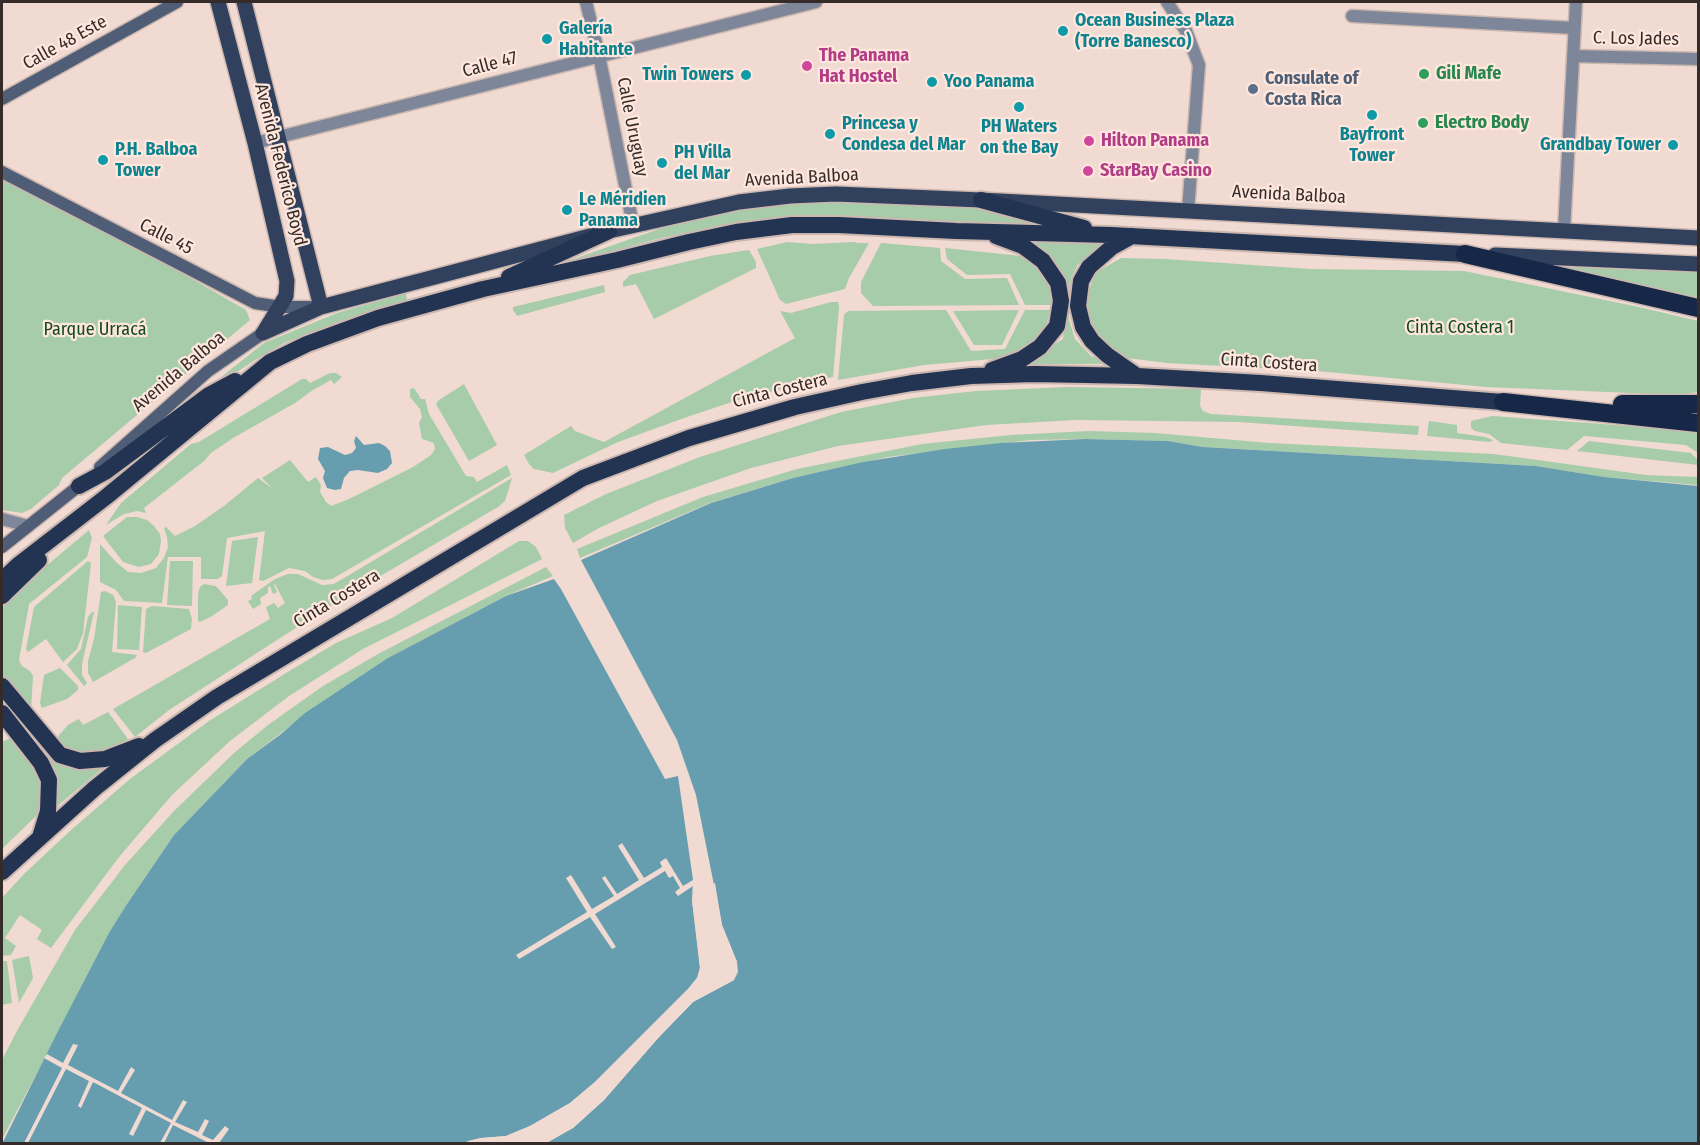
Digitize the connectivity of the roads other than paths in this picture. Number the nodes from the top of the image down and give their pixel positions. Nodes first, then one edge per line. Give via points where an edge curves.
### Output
1 (177, 2) edge
2 (218, 2) edge
3 (244, 2) edge
4 (586, 2) edge
5 (816, 2) edge
6 (1167, 2) edge
7 (1576, 2) edge
8 (1352, 16) dead end
9 (1574, 28) junction
10 (599, 55) junction
11 (1573, 56) junction
12 (1698, 59) edge
13 (2, 99) edge
14 (278, 138) junction
15 (255, 143) junction
16 (2, 172) edge
17 (981, 200) junction
18 (1188, 211) junction
19 (633, 225) junction
20 (609, 231) junction
21 (956, 231) junction
22 (1563, 231) junction
23 (1111, 235) junction
24 (1133, 236) junction
25 (1698, 238) edge
26 (1465, 254) junction
27 (1698, 264) edge
28 (483, 289) junction
29 (281, 307) junction
30 (321, 307) junction
31 (1698, 308) edge
32 (263, 333) junction
33 (270, 362) junction
34 (971, 376) junction
35 (1137, 376) junction
36 (1503, 402) junction
37 (1698, 404) edge
38 (1698, 423) edge
39 (79, 486) junction
40 (2, 519) edge
41 (28, 526) junction
42 (62, 531) junction
43 (2, 547) edge
44 (2, 580) edge
45 (2, 596) edge
46 (2, 686) edge
47 (2, 713) edge
48 (155, 740) junction
49 (40, 837) junction
50 (2, 872) edge

1 - 13 main road, Calle 48 Este
2 - 15 main road, Avenida Federico Boyd
3 - 14 main road, Avenida Federico Boyd
4 - 10 street, Calle Uruguay
5 - 10 street, Calle 47
6 - 18 street via 1186,31 1199,65
7 - 9 street
8 - 9 street
9 - 11 street
10 - 14 street, Calle 47
10 - 19 street, Calle Uruguay
11 - 12 street, C. Los Jades
11 - 22 street
14 - 15 street, Calle 47
14 - 30 main road, Avenida Federico Boyd
15 - 29 main road, Avenida Federico Boyd via 287,281
16 - 29 main road, Calle 45 via 255,303
17 - 18 main road, Avenida Balboa
17 - 19 main road, Avenida Balboa via 790,196 739,202
17 - 23 highway
18 - 22 main road, Avenida Balboa
19 - 20 main road, Avenida Balboa
20 - 28 highway
20 - 30 main road, Avenida Balboa
21 - 23 highway
21 - 28 highway via 878,225 792,225 736,231
21 - 34 highway via 992,235 1030,250 1048,267 1060,291 1057,326 1041,347 1022,359
22 - 25 main road, Avenida Balboa
23 - 24 highway
24 - 26 highway
24 - 35 highway via 1089,267 1081,281 1078,306 1083,327 1092,341
26 - 27 main road
26 - 31 highway
28 - 33 highway via 345,329
29 - 30 main road, Calle 45
29 - 32 main road, Avenida Federico Boyd
30 - 32 main road, Avenida Balboa
32 - 39 main road, Avenida Balboa via 208,371
33 - 39 highway via 209,395 105,472
33 - 42 highway
34 - 35 highway, Cinta Costera
34 - 48 highway, Cinta Costera via 912,383 795,407 689,438 583,478 283,655
35 - 36 highway, Cinta Costera
36 - 37 highway, Cinta Costera
36 - 38 highway
39 - 41 main road, Avenida Balboa
40 - 41 street
41 - 43 main road, Avenida Balboa
42 - 44 highway
42 - 45 highway via 45,555
46 - 48 highway via 60,755 80,761 105,759
47 - 49 highway via 41,763 49,780 48,810
48 - 49 highway, Cinta Costera
49 - 50 highway, Cinta Costera

